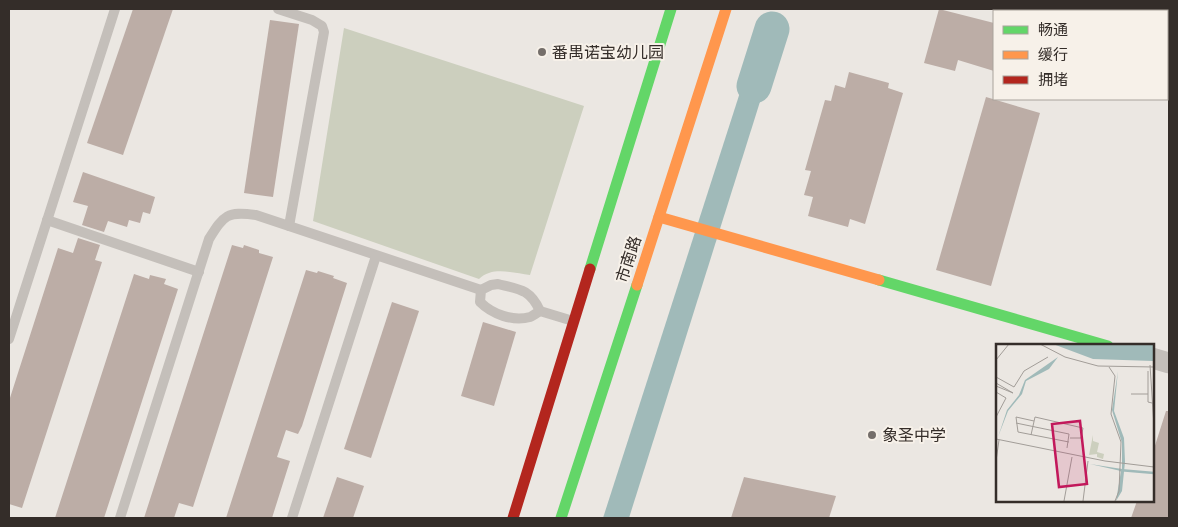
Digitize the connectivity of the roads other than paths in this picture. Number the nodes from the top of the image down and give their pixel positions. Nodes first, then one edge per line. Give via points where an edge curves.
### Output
1 (115, 9) edge
2 (278, 9) edge
3 (671, 9) edge
4 (726, 9) edge
5 (658, 217) junction
6 (47, 220) junction
7 (290, 226) junction
8 (376, 256) junction
9 (199, 272) junction
10 (481, 290) junction
11 (540, 311) junction
12 (574, 321) junction
13 (9, 338) edge
14 (1101, 344) edge
15 (1153, 358) edge
16 (1169, 363) edge
17 (120, 518) edge
18 (292, 518) edge
19 (513, 518) edge
20 (561, 518) edge

1 - 6 lane
2 - 7 lane via 312,20 322,26 324,32
3 - 12 main road, 市南路
4 - 5 main road, 市南路
5 - 14 main road
5 - 20 main road, 市南路
6 - 9 lane
6 - 13 lane
7 - 8 lane
7 - 9 lane via 256,215 228,215 209,239
8 - 10 lane
8 - 18 lane
9 - 17 lane
10 - 11 lane via 498,284 522,290
10 - 11 lane via 480,302 502,316 531,317
11 - 12 lane
12 - 19 main road, 市南路
15 - 16 street

